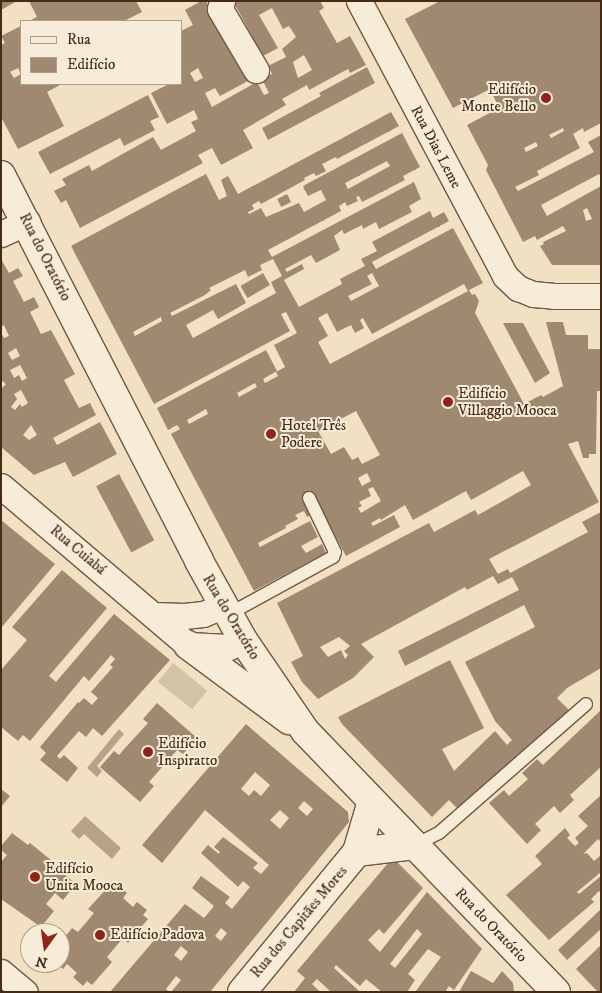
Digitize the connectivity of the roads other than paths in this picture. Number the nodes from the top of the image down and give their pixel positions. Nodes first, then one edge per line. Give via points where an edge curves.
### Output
1 (222, 1) edge
2 (359, 1) edge
3 (256, 70) dead end
4 (1, 175) edge
5 (27, 222) junction
6 (1, 234) edge
7 (601, 296) edge
8 (1, 486) edge
9 (310, 498) dead end
10 (226, 610) junction
11 (155, 614) junction
12 (243, 640) junction
13 (188, 645) junction
14 (586, 704) dead end
15 (305, 731) junction
16 (372, 801) junction
17 (415, 845) junction
18 (357, 852) junction
19 (1, 972) edge
20 (545, 987) edge
21 (25, 992) edge
22 (242, 992) edge

1 - 3 street via 220,10
2 - 7 street, Rua Dias Leme via 505,276 518,288 533,294
4 - 5 street, Rua do Oratório
5 - 6 street
5 - 10 street, Rua do Oratório
8 - 11 street, Rua Cuiabá
9 - 10 lane via 336,552 333,557
10 - 11 street via 184,616
10 - 12 street, Rua do Oratório
11 - 13 street, Rua Cuiabá
12 - 13 street via 229,647
12 - 15 street, Rua do Oratório
13 - 15 street
14 - 17 lane via 440,832
15 - 16 street, Rua do Oratório
16 - 17 street, Rua do Oratório
16 - 18 street, Rua dos Capitães Mores
17 - 18 street, Rua dos Capitães Mores
17 - 20 street, Rua do Oratório
18 - 22 street, Rua dos Capitães Mores
19 - 21 street

